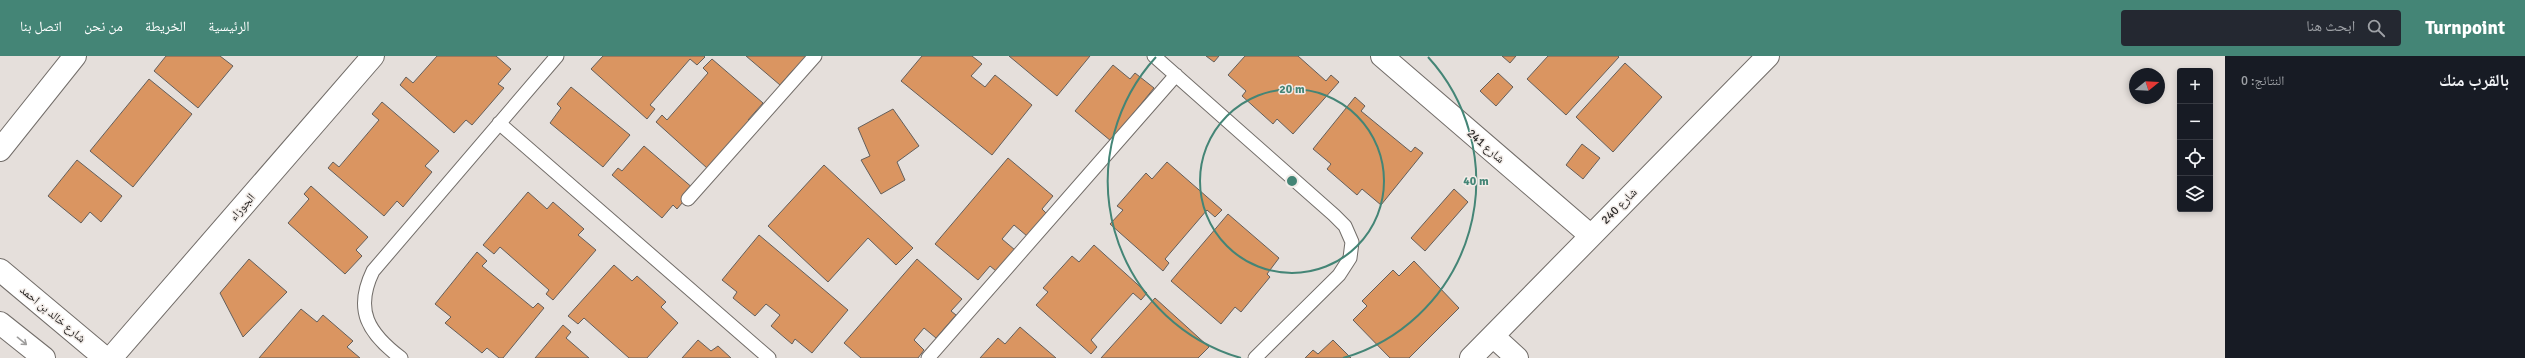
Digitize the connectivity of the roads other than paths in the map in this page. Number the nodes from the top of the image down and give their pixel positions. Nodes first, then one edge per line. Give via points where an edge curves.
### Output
1 (75, 56) edge
2 (373, 56) edge
3 (557, 56) edge
4 (816, 56) edge
5 (1154, 56) edge
6 (1382, 56) edge
7 (1768, 56) edge
8 (1176, 75) junction
9 (499, 123) junction
10 (0, 150) edge
11 (688, 199) dead end
12 (1590, 235) junction
13 (0, 270) edge
14 (0, 323) edge
15 (1493, 336) junction
16 (44, 358) edge
17 (105, 358) edge
18 (111, 358) edge
19 (401, 358) edge
20 (769, 358) edge
21 (928, 358) edge
22 (1255, 358) edge
23 (1471, 358) edge
24 (1517, 358) edge

1 - 10 street
2 - 18 street, الجوزاء
3 - 9 lane
4 - 11 lane
5 - 8 lane
6 - 12 street, شارع 241
7 - 12 street, شارع 240
8 - 21 lane
8 - 22 lane via 1334,214 1345,226 1352,242 1350,258 1339,274
9 - 19 lane via 374,270 366,285 364,302 373,332 384,345
9 - 20 lane
12 - 15 street, شارع 240
13 - 17 street, شارع خالد بن احمد
14 -> 16 street
15 - 23 street, شارع 240
15 - 24 street

